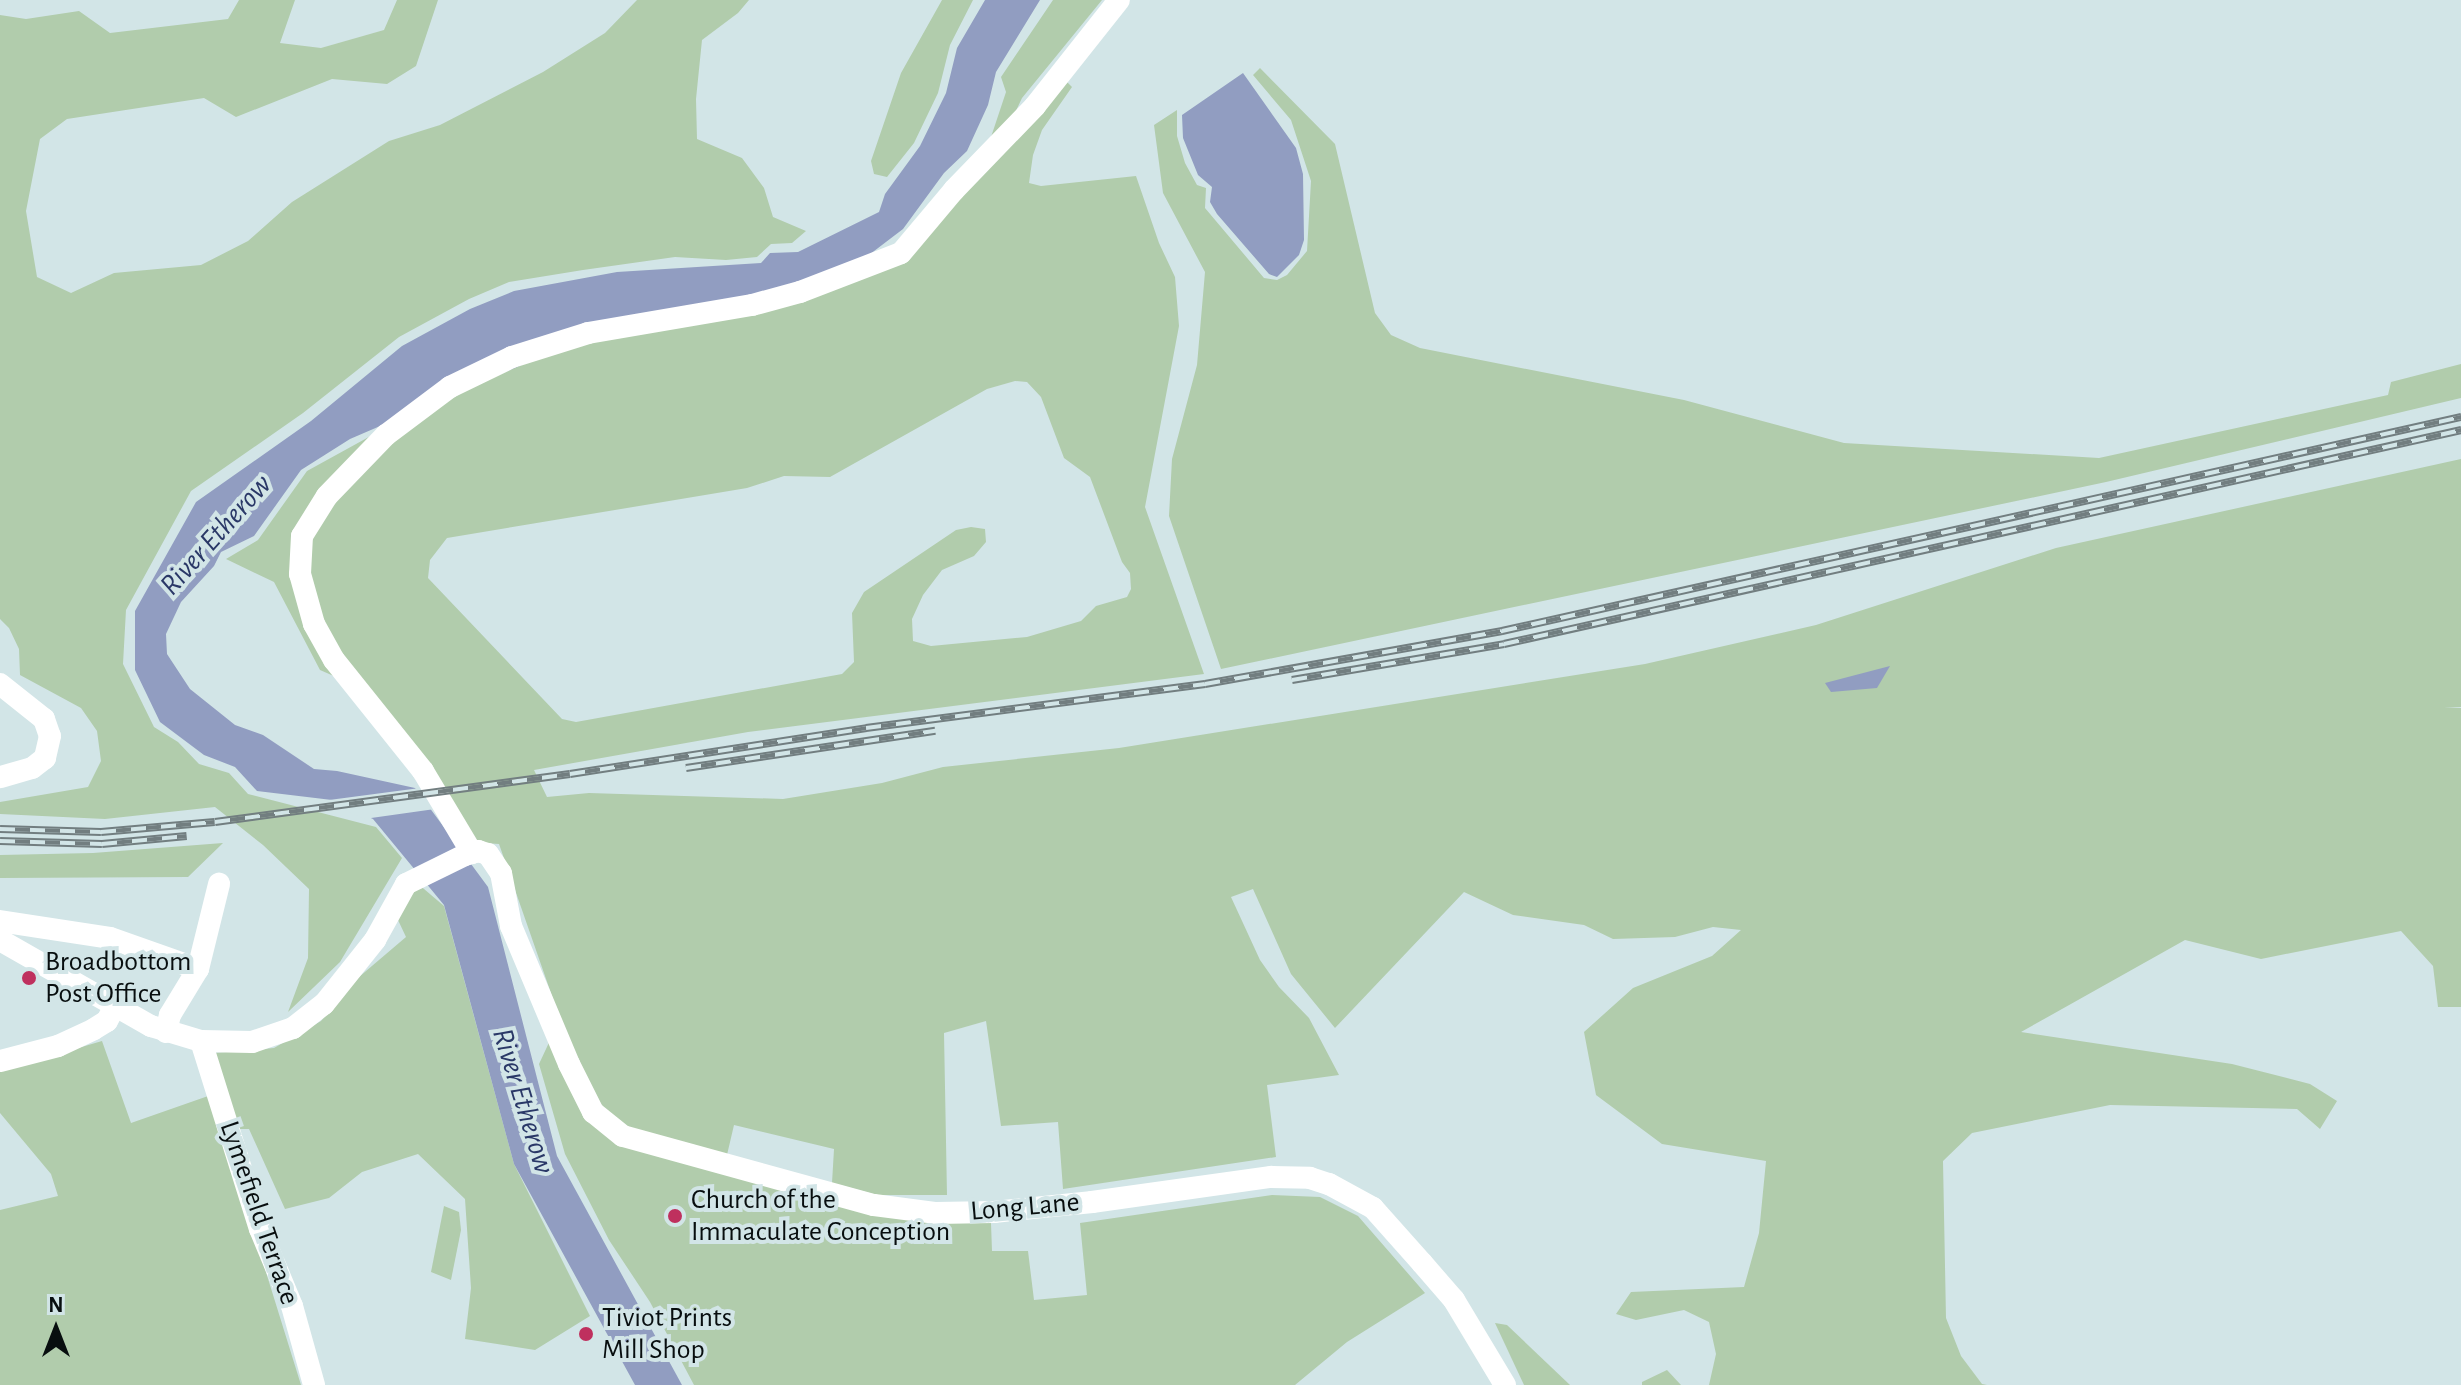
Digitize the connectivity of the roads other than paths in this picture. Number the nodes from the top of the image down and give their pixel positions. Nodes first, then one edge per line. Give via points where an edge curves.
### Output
1 (1119, 0) edge
2 (0, 684) edge
3 (0, 777) edge
4 (469, 854) junction
5 (219, 884) dead end
6 (0, 921) edge
7 (0, 940) edge
8 (198, 969) junction
9 (115, 1006) junction
10 (166, 1032) junction
11 (201, 1041) junction
12 (0, 1061) edge
13 (314, 1385) edge
14 (1505, 1385) edge

1 - 4 street via 1035,106 901,253 752,305 588,333 512,357 450,387 386,435 327,496 302,536 300,574 314,624 334,660 423,771
2 - 3 street via 44,719 50,736 45,758 32,768
4 - 11 street via 410,882 360,962 305,1020 267,1039
4 - 14 street, Long Lane via 488,854 495,861 511,926 569,1064 593,1112 623,1136 874,1205 936,1213 1092,1202 1271,1177 1329,1184 1373,1208 1413,1253 1454,1300
5 - 8 street
6 - 8 street via 110,938
7 - 9 street
8 - 10 street via 170,1015
9 - 10 street
9 - 12 street via 107,1021 94,1029 58,1046
10 - 11 street
11 - 13 street, Lymefield Terrace

